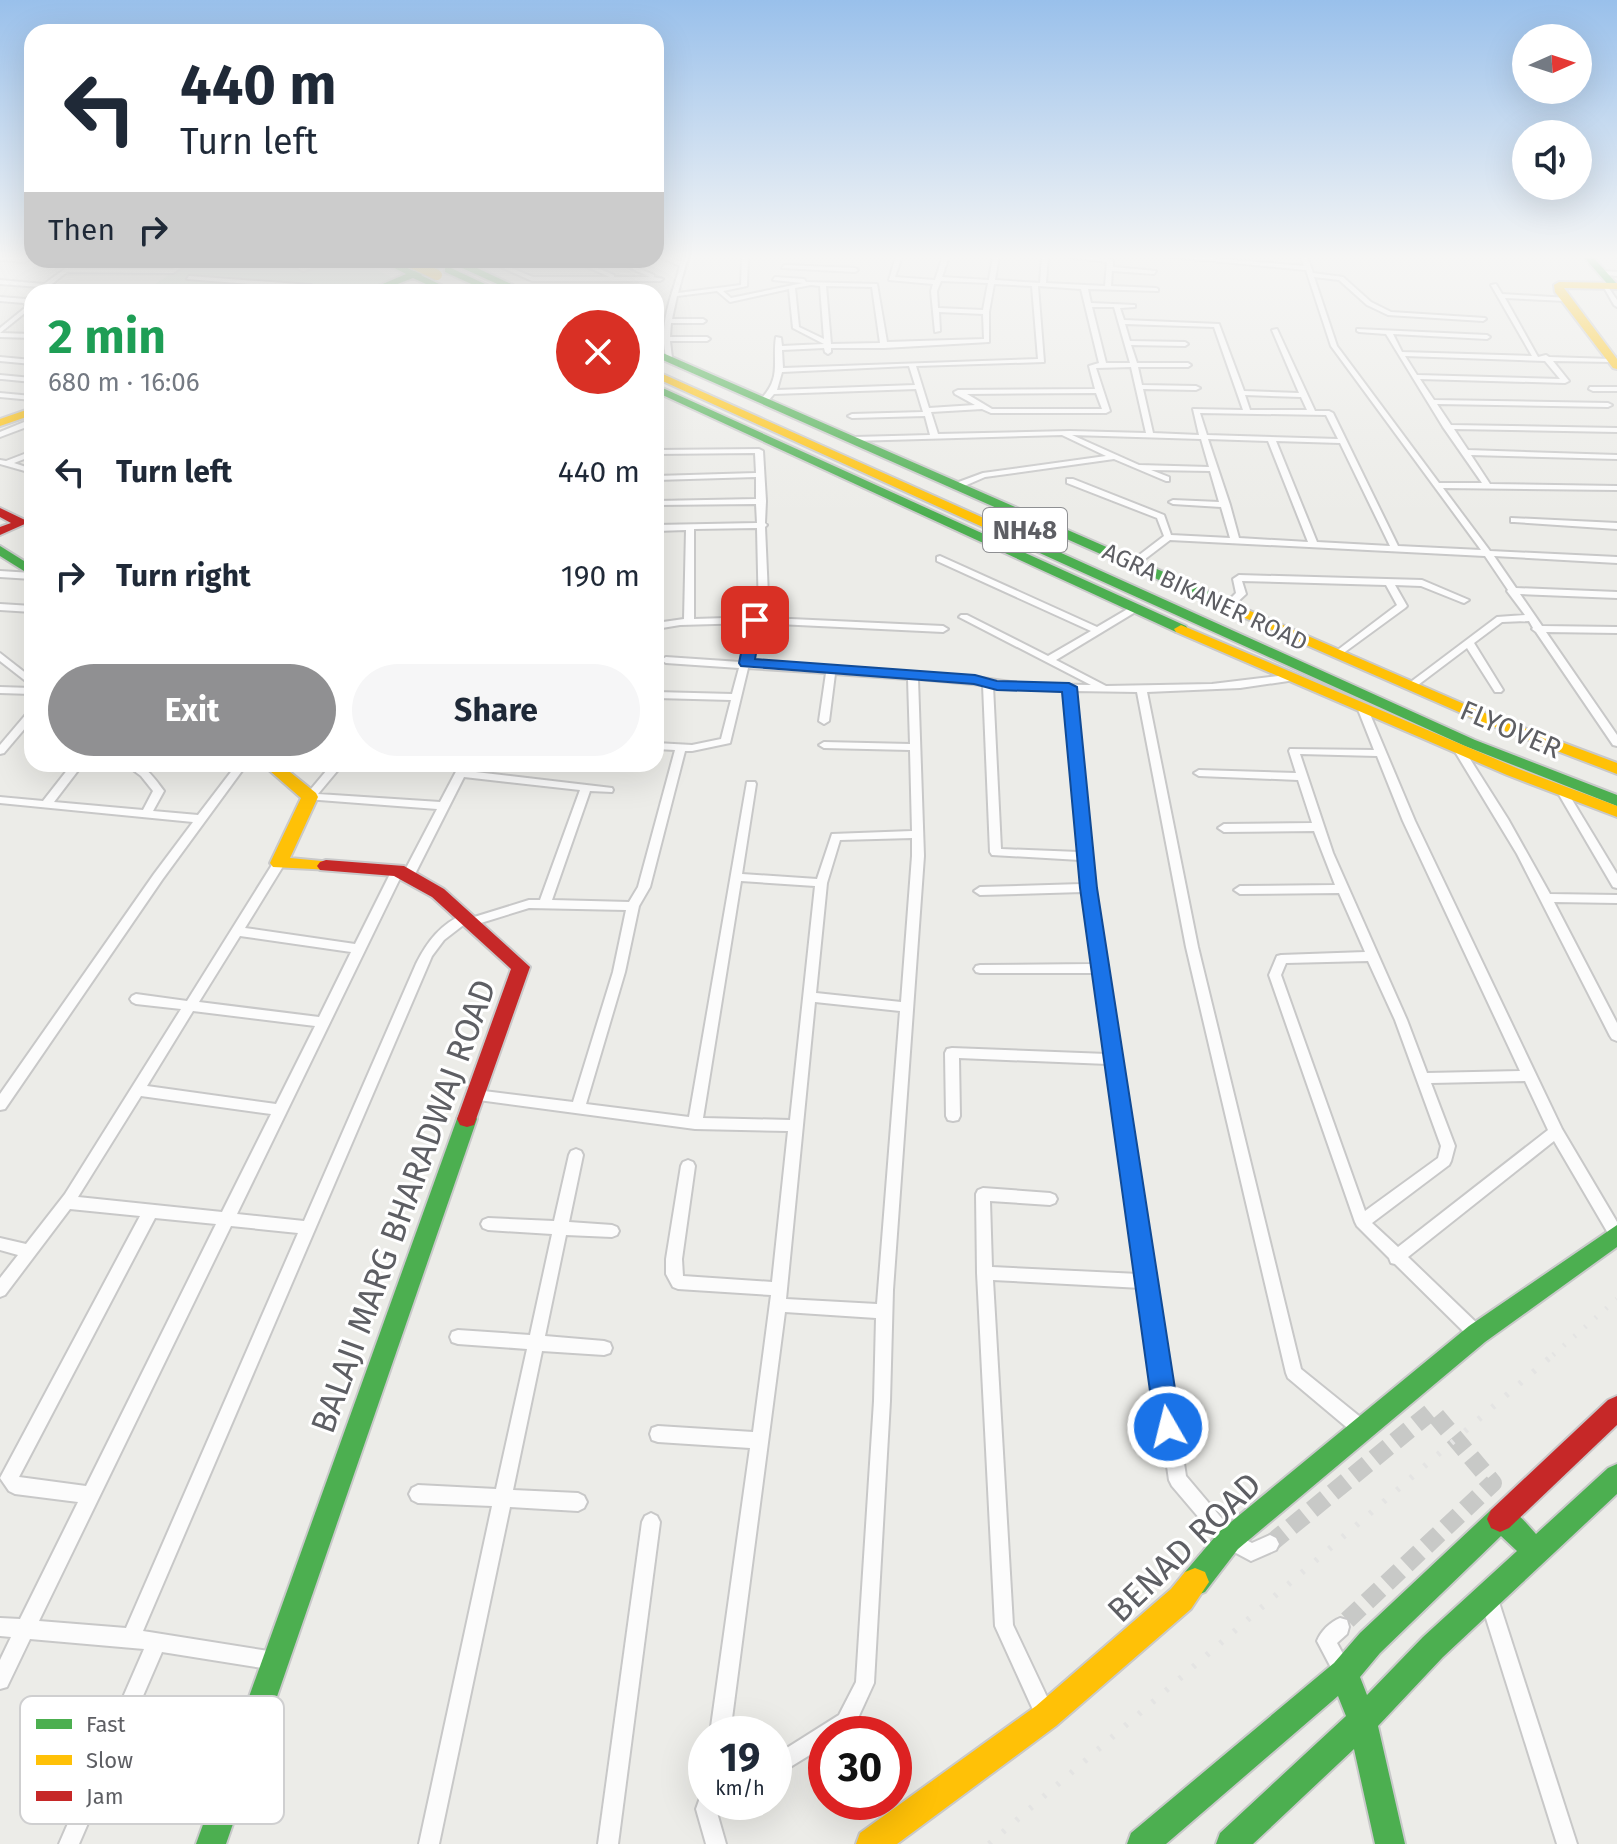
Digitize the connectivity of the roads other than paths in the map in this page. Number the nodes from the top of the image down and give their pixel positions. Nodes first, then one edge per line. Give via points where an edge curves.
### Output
1 (697, 342) edge
2 (778, 342) edge
3 (822, 342) edge
4 (883, 342) edge
5 (965, 342) edge
6 (1041, 342) edge
7 (1096, 342) edge
8 (1223, 342) edge
9 (1280, 342) edge
10 (1333, 342) edge
11 (1393, 342) edge
12 (1527, 342) edge
13 (1598, 342) edge
14 (1128, 343) joint
15 (1185, 344) dead end
16 (828, 345) junction
17 (884, 346) junction
18 (778, 348) junction
19 (664, 352) edge
20 (664, 354) edge
21 (664, 354) edge
22 (1400, 354) junction
23 (1535, 356) junction
24 (1546, 357) junction
25 (0, 359) edge
26 (24, 361) edge
27 (912, 364) junction
28 (1615, 364) edge
29 (1103, 365) junction
30 (1134, 365) junction
31 (1188, 365) dead end
32 (829, 367) junction
33 (780, 370) junction
34 (2, 377) edge
35 (1415, 377) junction
36 (664, 378) edge
37 (24, 379) edge
38 (919, 387) junction
39 (1139, 387) junction
40 (1196, 388) dead end
41 (1593, 389) dead end
42 (1617, 389) edge
43 (1099, 391) junction
44 (664, 392) edge
45 (1240, 393) junction
46 (0, 395) edge
47 (1304, 395) junction
48 (770, 396) junction
49 (24, 397) edge
50 (1432, 402) junction
51 (24, 404) edge
52 (1608, 405) dead end
53 (981, 407) junction
54 (1247, 411) junction
55 (928, 412) junction
56 (1312, 413) junction
57 (852, 416) dead end
58 (0, 423) edge
59 (24, 425) edge
60 (1447, 427) junction
61 (1617, 430) edge
62 (1062, 434) junction
63 (0, 435) edge
64 (1150, 435) junction
65 (1203, 436) junction
66 (935, 437) junction
67 (855, 439) junction
68 (1271, 439) junction
69 (1342, 441) junction
70 (767, 447) junction
71 (664, 452) edge
72 (1465, 452) junction
73 (24, 456) edge
74 (1113, 457) junction
75 (1617, 457) edge
76 (3, 463) edge
77 (1138, 467) junction
78 (24, 469) edge
79 (1214, 469) junction
80 (760, 475) junction
81 (664, 478) edge
82 (1166, 479) dead end
83 (1070, 481) dead end
84 (959, 485) junction
85 (1435, 485) junction
86 (1488, 486) junction
87 (1617, 488) edge
88 (762, 501) junction
89 (1173, 502) dead end
90 (664, 503) edge
91 (1226, 505) junction
92 (0, 512) edge
93 (24, 520) edge
94 (1514, 520) dead end
95 (24, 522) edge
96 (763, 525) junction
97 (1617, 526) edge
98 (690, 527) junction
99 (664, 528) edge
100 (0, 531) edge
101 (1168, 537) junction
102 (1235, 540) junction
103 (1313, 543) junction
104 (1395, 548) junction
105 (0, 550) edge
106 (1487, 553) junction
107 (940, 559) dead end
108 (1617, 560) edge
109 (1133, 564) junction
110 (24, 568) edge
111 (0, 574) edge
112 (24, 574) edge
113 (1389, 582) junction
114 (1511, 591) junction
115 (1617, 595) edge
116 (1464, 600) dead end
117 (1228, 606) junction
118 (0, 607) edge
119 (24, 608) edge
120 (1134, 609) junction
121 (964, 617) dead end
122 (1530, 618) junction
123 (760, 620) junction
124 (689, 622) junction
125 (664, 625) edge
126 (943, 629) dead end
127 (1537, 629) junction
128 (1617, 630) edge
129 (1099, 631) junction
130 (1468, 642) junction
131 (1338, 654) junction
132 (0, 656) edge
133 (1050, 659) junction
134 (666, 660) dead end
135 (747, 663) junction
136 (831, 671) junction
137 (24, 676) edge
138 (913, 676) junction
139 (1295, 677) junction
140 (988, 683) junction
141 (1411, 686) junction
142 (1069, 687) junction
143 (1105, 688) junction
144 (1141, 688) junction
145 (0, 690) edge
146 (1498, 690) dead end
147 (24, 691) edge
148 (664, 695) edge
149 (736, 697) junction
150 (1389, 700) junction
151 (1362, 707) junction
152 (824, 721) dead end
153 (24, 723) edge
154 (1617, 743) edge
155 (824, 745) dead end
156 (664, 746) edge
157 (681, 747) junction
158 (913, 747) junction
159 (1459, 750) junction
160 (0, 751) edge
161 (1378, 753) junction
162 (1617, 769) edge
163 (72, 772) edge
164 (142, 772) edge
165 (236, 772) edge
166 (280, 772) edge
167 (331, 772) edge
168 (461, 772) edge
169 (482, 772) edge
170 (1199, 773) dead end
171 (1302, 777) junction
172 (751, 784) dead end
173 (1617, 787) edge
174 (586, 788) junction
175 (608, 790) dead end
176 (1563, 793) junction
177 (310, 797) junction
178 (0, 800) edge
179 (1617, 801) edge
180 (46, 804) junction
181 (443, 806) junction
182 (1617, 812) edge
183 (146, 814) junction
184 (201, 819) junction
185 (1319, 827) junction
186 (1224, 828) dead end
187 (918, 834) junction
188 (1085, 856) junction
189 (279, 863) junction
190 (403, 873) junction
191 (736, 877) junction
192 (821, 883) junction
193 (1617, 884) edge
194 (1088, 888) junction
195 (1343, 889) junction
196 (1240, 890) dead end
197 (980, 891) dead end
198 (1545, 898) junction
199 (1617, 899) edge
200 (545, 904) junction
201 (633, 906) junction
202 (468, 920) junction
203 (237, 931) junction
204 (359, 949) junction
205 (1373, 956) junction
206 (1100, 968) junction
207 (980, 969) dead end
208 (809, 997) junction
209 (136, 999) dead end
210 (190, 1005) junction
211 (907, 1007) junction
212 (323, 1022) junction
213 (1617, 1036) edge
214 (1113, 1059) junction
215 (1530, 1076) junction
216 (1422, 1078) junction
217 (138, 1090) junction
218 (476, 1095) junction
219 (0, 1105) edge
220 (578, 1108) junction
221 (279, 1110) junction
222 (953, 1116) dead end
223 (695, 1123) junction
224 (794, 1126) junction
225 (1556, 1132) junction
226 (576, 1155) dead end
227 (688, 1166) dead end
228 (1050, 1199) dead end
229 (67, 1202) junction
230 (150, 1212) junction
231 (225, 1221) junction
232 (1362, 1222) junction
233 (488, 1224) dead end
234 (308, 1228) junction
235 (559, 1229) junction
236 (612, 1231) dead end
237 (1617, 1235) edge
238 (0, 1244) edge
239 (30, 1251) junction
240 (1396, 1258) junction
241 (985, 1273) junction
242 (1146, 1281) junction
243 (0, 1290) edge
244 (778, 1297) junction
245 (885, 1311) junction
246 (1477, 1334) junction
247 (458, 1337) dead end
248 (535, 1343) junction
249 (604, 1348) dead end
250 (1617, 1408) edge
251 (1363, 1430) junction
252 (658, 1434) dead end
253 (760, 1441) junction
254 (1614, 1488) edge
255 (418, 1494) dead end
256 (90, 1495) junction
257 (502, 1498) junction
258 (578, 1502) dead end
259 (1503, 1519) junction
260 (651, 1522) dead end
261 (1229, 1540) junction
262 (1270, 1544) tunnel mouth
263 (1535, 1551) junction
264 (1488, 1596) junction
265 (0, 1627) edge
266 (1340, 1627) tunnel mouth
267 (24, 1631) junction
268 (131, 1638) junction
269 (157, 1642) junction
270 (275, 1661) junction
271 (1344, 1673) junction
272 (0, 1680) edge
273 (133, 1696) edge
274 (263, 1696) edge
275 (722, 1716) edge
276 (849, 1716) edge
277 (1046, 1716) junction
278 (1362, 1721) junction
279 (712, 1820) edge
280 (78, 1824) edge
281 (218, 1824) edge
282 (69, 1844) edge
283 (211, 1844) edge
284 (429, 1844) edge
285 (608, 1844) edge
286 (716, 1844) edge
287 (871, 1844) edge
288 (1142, 1844) edge
289 (1231, 1844) edge
290 (1390, 1844) edge
291 (1567, 1844) edge

1 - 19 street
2 - 18 street
3 - 16 street
4 - 17 street
5 - 17 street
6 - 27 street via 1042,361
7 - 29 street
8 - 45 street
9 - 47 street
10 - 85 street
11 - 22 street
12 - 23 street
13 - 28 main road
14 - 15 street
14 - 30 street
16 - 17 street
16 - 18 street
16 - 32 street
18 - 33 street
20 - 48 main road
21 - 150 main road, NH48
22 - 23 street
22 - 35 street
23 - 24 street
24 - 28 street
24 - 35 street via 1565,381
25 - 26 street
27 - 32 street
27 - 38 street
29 - 30 street
29 - 43 street via 1092,366
30 - 31 street
30 - 39 street
32 - 33 street
33 - 48 street
34 - 37 street
35 - 50 street
36 - 150 main road, AGRA BIKANER ROAD / NH48
38 - 48 street
38 - 55 street
39 - 40 street
39 - 64 street
41 - 42 street
43 - 53 street via 1106,411
43 - 53 street via 958,392
44 - 70 main road
45 - 47 street
45 - 54 street
46 - 49 street
47 - 56 street
48 - 67 main road
50 - 52 street
50 - 60 street
51 - 58 main road
53 - 55 street
54 - 56 street
54 - 65 street via 1195,411
55 - 57 street
55 - 66 street
56 - 69 street via 1329,413
59 - 63 street
60 - 61 street
60 - 72 street
62 - 64 street
62 - 66 street
62 - 74 street
64 - 65 street
65 - 68 street
65 - 79 street
66 - 67 street
67 - 84 main road
68 - 69 street
68 - 103 street
69 - 104 street
70 - 71 street
70 - 80 street
70 - 120 main road
72 - 75 street
72 - 86 street
73 - 76 street
74 - 77 street
74 - 84 street via 983,475
76 - 78 street
77 - 79 street
77 - 82 street
79 - 91 street
80 - 81 street
80 - 88 street
83 - 101 street via 1161,517
84 - 109 main road
85 - 86 street
85 - 106 street
86 - 87 street
88 - 90 street
88 - 96 street
89 - 91 street
91 - 102 street
92 - 93 main road
94 - 97 street
95 - 100 main road
96 - 98 street
96 - 123 street
98 - 99 street
98 - 124 street
101 - 102 street
101 - 109 street
102 - 103 street
103 - 104 street
104 - 106 street
105 - 110 main road
106 - 108 street
106 - 114 street
107 - 129 street
109 - 117 main road
111 - 112 street
113 - 116 street via 1422,583
113 - 117 street via 1239,578 1241,594
113 - 131 street via 1402,606
114 - 115 street
114 - 122 street
117 - 131 main road
118 - 119 street
120 - 129 street
120 - 139 main road
121 - 133 street
122 - 127 street
122 - 130 street via 1500,619
123 - 124 street
123 - 126 street
123 - 135 street
124 - 125 street
127 - 128 street
127 - 154 street
129 - 133 street
130 - 141 street
130 - 146 street
131 - 141 main road
132 - 137 street
133 - 143 street
134 - 135 street
135 - 136 street
135 - 149 street
136 - 138 street
136 - 152 street
138 - 140 street
138 - 158 street
139 - 144 street via 1253,685
139 - 151 main road
140 - 142 street
140 - 188 street via 996,852
141 - 162 main road
142 - 143 street
142 - 188 street
143 - 144 street
144 - 251 street via 1192,947 1294,1373
145 - 147 street
148 - 149 street
149 - 157 street via 726,741
150 - 173 main road, FLYOVER / NH48
150 - 179 main road, FLYOVER / NH48 via 1482,748
151 - 159 main road
151 - 161 street
153 - 160 street
155 - 158 street
156 - 157 street
157 - 201 street via 644,887
158 - 187 street
159 - 176 main road
159 - 198 street
161 - 171 street via 1294,751
161 - 215 street
163 - 180 street
164 - 183 street via 159,791
165 - 184 street
166 - 177 main road
167 - 177 street
168 - 181 street
169 - 174 street
170 - 171 street
171 - 185 street
172 - 191 street
174 - 175 street
174 - 200 street
176 - 182 main road
176 - 193 street
177 - 181 street
177 - 189 main road
178 - 180 street
180 - 183 street
181 - 190 street
183 - 184 street
184 - 219 street
185 - 186 street
185 - 195 street
187 - 192 street via 836,837
187 - 211 street
188 - 194 street
189 - 190 main road, BALAJI MARG BHARADWAJ ROAD
189 - 203 street
190 - 202 main road, BALAJI MARG BHARADWAJ ROAD via 438,893
190 - 204 street
191 - 192 street
191 - 223 street
192 - 208 street
194 - 197 street
194 - 206 street
195 - 196 street
195 - 205 street
198 - 199 street
198 - 213 street
200 - 201 street
200 - 202 street
201 - 220 street
202 - 218 main road, BALAJI MARG BHARADWAJ ROAD via 521,967
202 - 234 street via 445,928 434,941
203 - 204 street
203 - 210 street
204 - 212 street
205 - 216 street
205 - 232 street via 1281,959 1275,975
206 - 207 street
206 - 214 street
208 - 211 street
208 - 224 street
209 - 210 street
210 - 212 street
210 - 217 street
211 - 245 street
212 - 221 street
214 - 222 street via 952,1053
214 - 242 street
215 - 216 street
215 - 225 street
216 - 232 street via 1448,1146 1444,1161
217 - 221 street
217 - 229 street
218 - 220 street
218 - 270 main road, BALAJI MARG BHARADWAJ ROAD
220 - 223 street
221 - 231 street
223 - 224 street
224 - 244 street
225 - 237 street
225 - 240 street
226 - 235 street
227 - 244 street via 674,1259 678,1282
228 - 241 street via 983,1194
229 - 230 street
229 - 239 street
230 - 231 street
230 - 256 street via 9,1478 15,1485
231 - 234 street
231 - 256 street
232 - 240 street
233 - 235 street
234 - 268 street
235 - 236 street
235 - 248 street
237 - 246 main road, BENAD ROAD
238 - 239 street
239 - 243 street
240 - 246 street
241 - 242 street
241 - 277 street via 1004,1626
242 - 261 street via 1178,1480
244 - 245 street
244 - 253 street
245 - 276 street via 865,1683
246 - 251 main road, BENAD ROAD
247 - 248 street
248 - 249 street
248 - 257 street
250 - 259 main road
251 - 261 main road, BENAD ROAD
252 - 253 street
253 - 275 street
254 - 263 main road
255 - 257 street
256 - 267 street
257 - 258 street
257 - 284 street
259 - 263 main road
259 - 271 main road
260 - 285 street
261 - 262 street via 1251,1552
261 - 277 main road, BENAD ROAD via 1181,1599
263 - 264 main road
264 - 278 main road
264 - 291 street
265 - 267 street
266 - 271 street via 1326,1641
267 - 268 street
267 - 272 street
268 - 269 street
269 - 270 street
269 - 273 street
270 - 274 main road, BALAJI MARG BHARADWAJ ROAD
271 - 278 main road
271 - 288 main road
277 - 287 main road, BENAD ROAD
278 - 289 main road
278 - 290 main road
279 - 286 street
280 - 282 street
281 - 283 main road, BALAJI MARG BHARADWAJ ROAD

